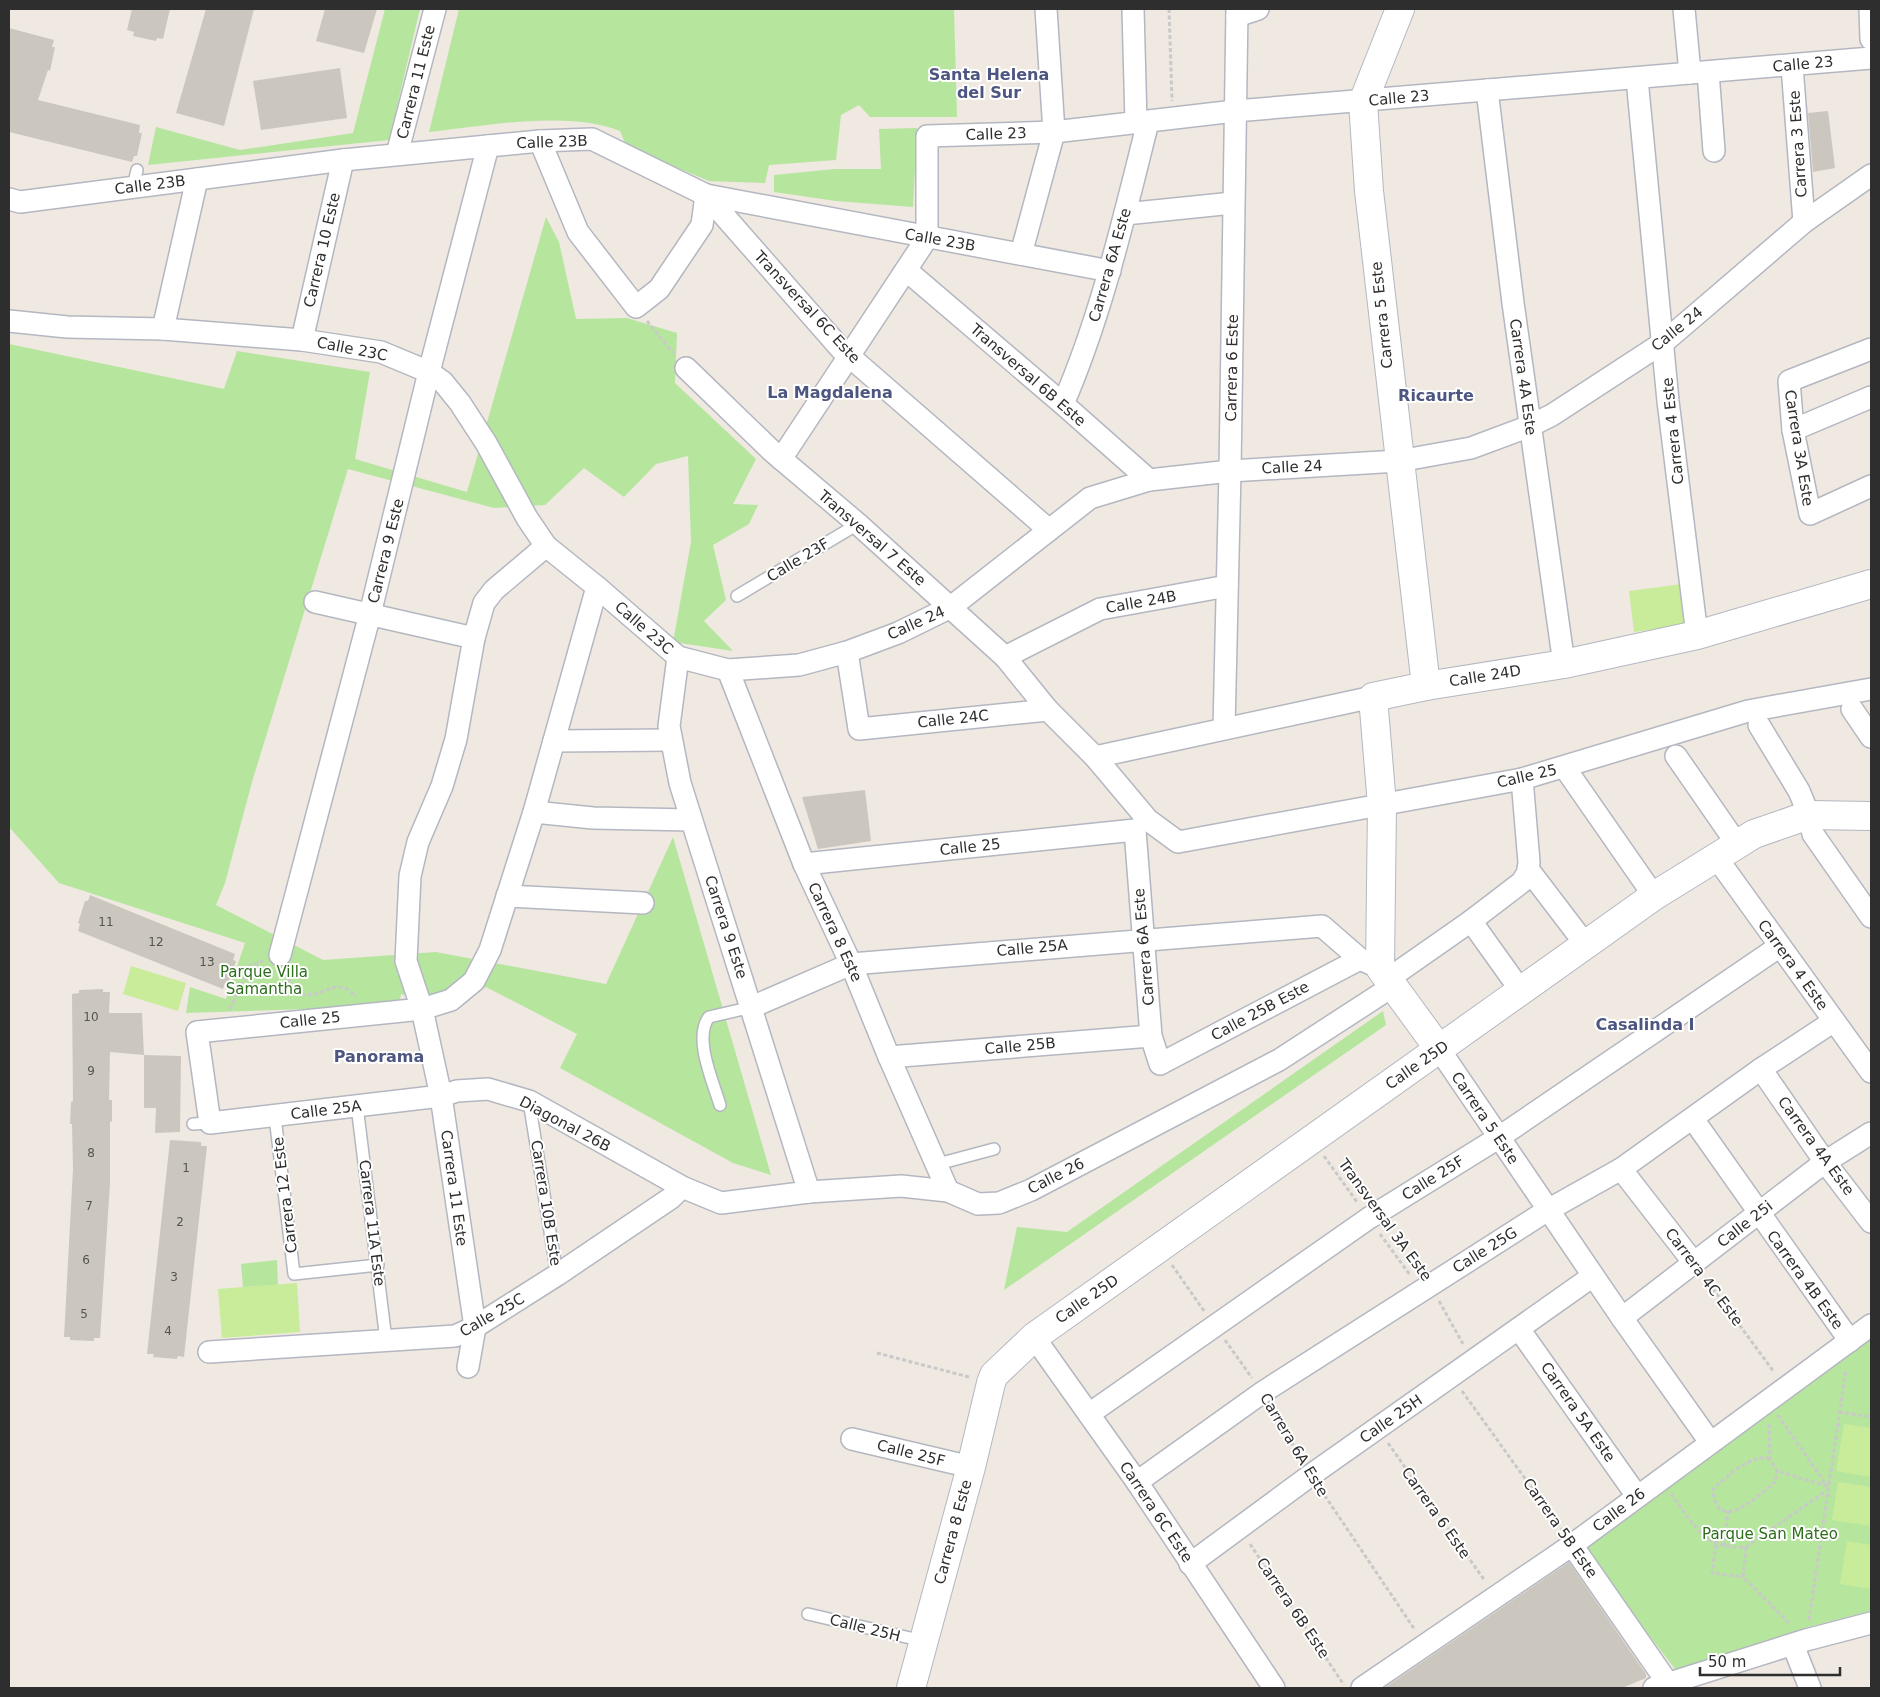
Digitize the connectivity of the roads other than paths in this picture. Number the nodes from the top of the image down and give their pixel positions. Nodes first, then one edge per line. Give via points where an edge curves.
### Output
1 (435, 9) edge
2 (1046, 9) edge
3 (1133, 9) edge
4 (1258, 9) edge
5 (1400, 9) edge
6 (1684, 9) edge
7 (1870, 9) edge
8 (1237, 12) edge
9 (1871, 39) edge
10 (1871, 58) edge
11 (1792, 66) junction
12 (1699, 73) junction
13 (1637, 78) junction
14 (1487, 90) junction
15 (1363, 102) junction
16 (1235, 111) junction
17 (1142, 123) junction
18 (1054, 132) junction
19 (540, 141) junction
20 (488, 146) junction
21 (1714, 151) dead end
22 (397, 154) junction
23 (343, 160) junction
24 (1871, 175) edge
25 (197, 179) junction
26 (706, 195) junction
27 (9, 199) edge
28 (1234, 203) junction
29 (1125, 214) junction
30 (1804, 222) junction
31 (927, 238) junction
32 (1022, 254) junction
33 (906, 270) junction
34 (1110, 271) junction
35 (9, 321) edge
36 (163, 329) junction
37 (302, 340) junction
38 (1664, 342) junction
39 (1871, 349) edge
40 (849, 356) junction
41 (686, 368) road end
42 (429, 372) junction
43 (1871, 398) edge
44 (1064, 404) junction
45 (1530, 426) junction
46 (1793, 430) junction
47 (781, 459) junction
48 (1399, 461) junction
49 (1230, 470) junction
50 (1149, 480) junction
51 (1871, 486) edge
52 (858, 524) junction
53 (1049, 530) junction
54 (546, 546) junction
55 (1871, 584) edge
56 (1227, 586) junction
57 (597, 587) junction
58 (737, 596) dead end
59 (315, 602) dead end
60 (951, 607) junction
61 (370, 614) junction
62 (1697, 635) junction
63 (474, 638) junction
64 (847, 652) junction
65 (678, 657) junction
66 (1005, 657) junction
67 (1564, 664) junction
68 (728, 670) junction
69 (1426, 686) junction
70 (1871, 689) edge
71 (1373, 697) junction
72 (1852, 709) dead end
73 (1048, 710) junction
74 (1760, 725) dead end
75 (1224, 728) junction
76 (1871, 738) edge
77 (671, 740) junction
78 (554, 742) junction
79 (1676, 756) dead end
80 (1095, 757) junction
81 (1565, 768) junction
82 (1522, 779) junction
83 (1382, 805) junction
84 (534, 812) junction
85 (1809, 815) junction
86 (1869, 815) edge
87 (691, 820) junction
88 (1142, 825) junction
89 (1178, 842) joint
90 (1726, 851) junction
91 (804, 864) junction
92 (1525, 876) junction
93 (507, 896) junction
94 (1654, 896) junction
95 (642, 903) dead end
96 (1871, 916) edge
97 (1471, 921) junction
98 (1142, 939) junction
99 (1586, 944) junction
100 (1780, 946) junction
101 (276, 962) road end
102 (851, 964) junction
103 (1380, 973) junction
104 (1521, 991) junction
105 (752, 1007) junction
106 (422, 1009) junction
107 (1834, 1021) junction
108 (1151, 1036) junction
109 (1439, 1049) junction
110 (888, 1057) junction
111 (1160, 1064) joint
112 (1761, 1069) junction
113 (1871, 1072) edge
114 (441, 1096) junction
115 (529, 1101) junction
116 (720, 1105) dead end
117 (358, 1106) junction
118 (275, 1117) junction
119 (1693, 1119) junction
120 (202, 1123) joint
121 (1871, 1133) edge
122 (1498, 1138) junction
123 (994, 1149) dead end
124 (1825, 1162) junction
125 (938, 1164) junction
126 (1621, 1168) junction
127 (682, 1187) junction
128 (948, 1191) junction
129 (810, 1192) junction
130 (1548, 1210) junction
131 (1758, 1214) junction
132 (1871, 1222) edge
133 (1694, 1263) junction
134 (378, 1265) junction
135 (558, 1275) junction
136 (1593, 1276) junction
137 (1622, 1318) junction
138 (1871, 1325) edge
139 (475, 1327) junction
140 (1519, 1329) junction
141 (1034, 1338) junction
142 (386, 1340) junction
143 (1850, 1341) junction
144 (209, 1352) dead end
145 (468, 1368) dead end
146 (993, 1379) joint
147 (1089, 1414) junction
148 (852, 1439) dead end
149 (1710, 1442) junction
150 (971, 1467) junction
151 (1137, 1482) junction
152 (1637, 1496) junction
153 (1572, 1545) junction
154 (1190, 1564) junction
155 (808, 1614) dead end
156 (1871, 1623) edge
157 (923, 1642) junction
158 (1800, 1643) junction
159 (1660, 1685) edge
160 (910, 1688) edge
161 (1274, 1688) edge
162 (1362, 1688) edge
163 (1810, 1688) edge

1 - 22 street, Carrera 11 Este
2 - 18 street
3 - 17 street, Carrera 6A Este
4 - 8 street
5 - 15 street, Carrera 5 Este
6 - 12 street
7 - 9 street
8 - 16 street, Carrera 6 Este
10 - 11 street, Calle 23
11 - 12 street, Calle 23
11 - 30 street, Carrera 3 Este
12 - 13 street, Calle 23
12 - 21 street
13 - 14 street, Calle 23
13 - 38 street, Carrera 4 Este
14 - 15 street, Calle 23
14 - 45 street, Carrera 4A Este
15 - 16 street, Calle 23
15 - 48 street, Carrera 5 Este via 1369,191
16 - 17 street, Calle 23
16 - 28 street, Carrera 6 Este
17 - 18 street, Calle 23
17 - 29 street, Carrera 6A Este
18 - 31 street, Calle 23 via 927,136
18 - 32 street
19 - 20 street, Calle 23B
19 - 26 street, Calle 23B via 592,139
19 - 26 street via 578,232 636,307 659,288 702,225
20 - 22 street, Calle 23B
20 - 42 street, Carrera 9 Este
22 - 23 street, Calle 23B
23 - 25 street, Calle 23B
23 - 37 street, Carrera 10 Este
24 - 30 street, Calle 24
25 - 27 street, Calle 23B via 135,178 20,202
25 - 36 street
26 - 31 street, Calle 23B
26 - 40 street, Transversal 6C Este
28 - 29 street
28 - 49 street, Carrera 6 Este
29 - 34 street, Carrera 6A Este
30 - 38 street, Calle 24
31 - 32 street, Calle 23B
31 - 33 street
32 - 34 street, Calle 23B
33 - 40 street
33 - 44 street, Transversal 6B Este
34 - 44 street, Carrera 6A Este via 1082,362
35 - 36 street, Calle 23C via 67,327
36 - 37 street, Calle 23C
37 - 42 street, Calle 23C via 381,352
38 - 45 street, Calle 24
38 - 62 street, Carrera 4 Este via 1668,401
39 - 46 street, Carrera 3A Este via 1789,381
40 - 47 street
40 - 53 street, Transversal 6C Este
41 - 47 street, Transversal 7 Este
42 - 54 street, Calle 23C via 443,382 460,402
42 - 61 street, Carrera 9 Este
43 - 46 street
44 - 50 street, Transversal 6B Este
45 - 48 street, Calle 24 via 1472,448
45 - 67 street, Carrera 4A Este
46 - 51 street, Carrera 3A Este via 1810,514
47 - 52 street, Transversal 7 Este
48 - 49 street, Calle 24
48 - 69 street, Carrera 5 Este
49 - 50 street, Calle 24
49 - 56 street, Carrera 6 Este
50 - 53 street, Calle 24 via 1090,498
52 - 58 lane, Calle 23F
52 - 60 street, Transversal 7 Este
53 - 60 street, Calle 24
54 - 57 street, Calle 23C
54 - 63 street, Carrera 11 Este via 494,590 484,603
55 - 62 street, Calle 24D
56 - 66 street, Calle 24B via 1100,609
56 - 75 street, Carrera 6 Este
57 - 65 street, Calle 23C
57 - 78 street, Calle 25
59 - 61 street
60 - 64 street, Calle 24 via 898,633
60 - 66 street, Transversal 7 Este
61 - 63 street
61 - 101 street, Carrera 9 Este
62 - 67 street, Calle 24D
63 - 106 street, Carrera 11 Este via 456,739 442,786 418,842 410,876 406,961
64 - 68 street, Calle 24 via 799,665
64 - 73 street, Calle 24C via 859,728
65 - 68 street, Calle 24
65 - 77 street, Carrera 9 Este via 669,726
66 - 73 street, Transversal 7 Este
67 - 69 street, Calle 24D
68 - 91 street, Carrera 8 Este
69 - 71 street, Calle 24D
70 - 81 street, Calle 25 via 1748,712
71 - 75 street, Calle 24D
71 - 83 street
72 - 76 street
73 - 80 street, Transversal 7 Este
74 - 85 street via 1799,791
75 - 80 street, Calle 24D
77 - 78 street
77 - 87 street, Carrera 9 Este
78 - 84 street, Calle 25
79 - 90 street, Carrera 4 Este
80 - 88 street, Transversal 7 Este
81 - 82 street, Calle 25
81 - 94 street
82 - 83 street, Calle 25
82 - 92 street
83 - 89 street, Calle 25
83 - 103 street
84 - 87 street via 593,818
84 - 93 street, Calle 25
85 - 86 street, Calle 25D
85 - 90 street, Calle 25D via 1754,834
85 - 96 street via 1812,834
87 - 105 street, Carrera 9 Este
88 - 89 street, Transversal 7 Este
88 - 91 street, Calle 25
88 - 98 street, Carrera 6A Este
90 - 94 street, Calle 25D
90 - 100 street, Carrera 4 Este
91 - 102 street, Carrera 8 Este
92 - 97 street, Calle 25B Este
92 - 99 street
93 - 95 street
93 - 106 street, Calle 25 via 490,950 474,981 451,1000
94 - 99 street, Calle 25D
97 - 103 street, Calle 25B Este
97 - 104 street
98 - 102 street, Calle 25A
98 - 103 street, Calle 25A via 1322,926
98 - 108 street, Carrera 6A Este
99 - 104 street, Calle 25D
100 - 107 street, Carrera 4 Este
100 - 122 street, Calle 25F
102 - 105 street, Calle 25A
102 - 110 street, Carrera 8 Este
103 - 109 street, Carrera 5 Este
103 - 111 street, Calle 25B Este
103 - 128 street, Calle 26 via 1279,1060 1031,1190 999,1202 978,1204
104 - 109 street, Calle 25D
105 - 116 lane via 709,1017 703,1024 701,1038
105 - 129 street, Carrera 9 Este
106 - 114 street, Carrera 11 Este
106 - 120 street, Calle 25 via 197,1032
107 - 112 street, Calle 25G
107 - 113 street, Carrera 4 Este
108 - 110 street, Calle 25B
108 - 111 street, Carrera 6A Este
109 - 122 street, Carrera 5 Este
109 - 141 street, Calle 25D
110 - 125 street, Carrera 8 Este
112 - 119 street, Calle 25G
112 - 124 street, Carrera 4A Este
114 - 115 street, Diagonal 26B via 457,1090 488,1089
114 - 117 street, Calle 25A
114 - 139 street, Carrera 11 Este
115 - 127 street, Diagonal 26B
115 - 135 lane, Carrera 10B Este
117 - 118 street, Calle 25A
117 - 134 lane, Carrera 11A Este
118 - 120 street, Calle 25A
118 - 134 lane, Carrera 12 Este via 294,1274
119 - 126 street, Calle 25G
119 - 131 street, Carrera 4B Este
121 - 124 street, Calle 25i
122 - 130 street, Carrera 5 Este
122 - 147 street, Calle 25F via 1369,1218
123 - 125 lane
124 - 131 street, Calle 25i
124 - 132 street, Carrera 4A Este
125 - 128 street, Carrera 8 Este
126 - 130 street, Calle 25G
126 - 133 street, Carrera 4C Este
127 - 129 street, Calle 26 via 721,1203
127 - 135 street, Calle 25C via 671,1198
128 - 129 street, Calle 26 via 901,1186
130 - 136 street, Carrera 5 Este
130 - 151 street, Calle 25G via 1263,1392
131 - 133 street, Calle 25i
131 - 143 street, Carrera 4B Este
133 - 137 street, Calle 25i
134 - 142 lane, Carrera 11A Este
135 - 139 street, Calle 25C
136 - 137 street, Carrera 5 Este
136 - 140 street, Calle 25H
137 - 149 street, Carrera 5 Este
138 - 143 street, Calle 26
139 - 142 street, Calle 25C via 455,1336
139 - 145 street, Carrera 11 Este
140 - 152 street, Carrera 5A Este
140 - 154 street, Calle 25H via 1310,1475
141 - 146 street, Calle 25D
141 - 147 street, Carrera 6C Este
142 - 144 street, Calle 25C
143 - 149 street, Calle 26
146 - 150 street, Carrera 8 Este
147 - 151 street, Carrera 6C Este
148 - 150 street, Calle 25F
149 - 152 street, Calle 26
150 - 157 street, Carrera 8 Este
151 - 154 street, Carrera 6C Este
152 - 153 street, Calle 26
153 - 159 street, Carrera 5B Este
153 - 162 street, Calle 26
154 - 161 street, Carrera 6C Este
155 - 157 lane, Calle 25H
156 - 158 street
157 - 160 street, Carrera 8 Este
158 - 159 street
158 - 163 street

